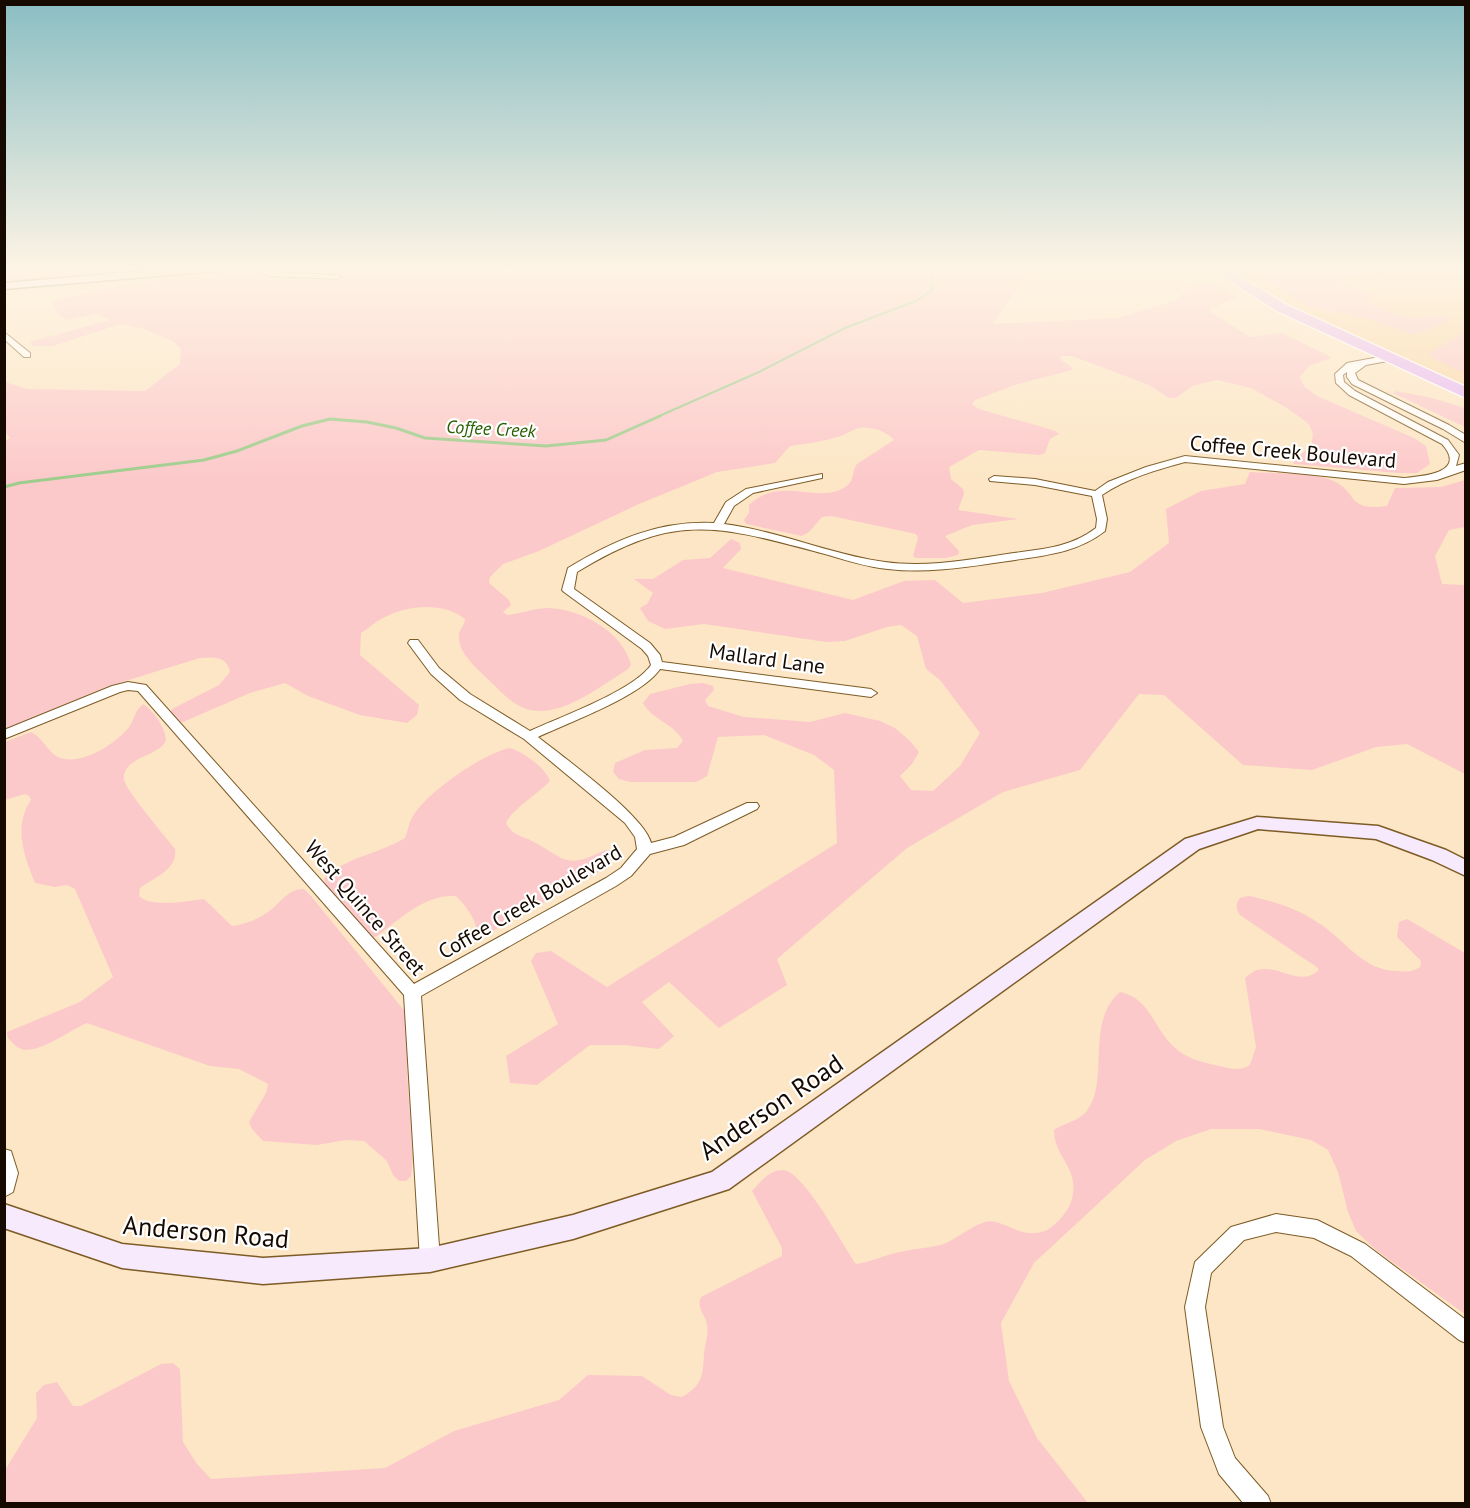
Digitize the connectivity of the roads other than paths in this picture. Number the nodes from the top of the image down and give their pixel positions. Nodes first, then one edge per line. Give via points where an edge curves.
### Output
1 (9, 338) edge
2 (1348, 338) edge
3 (27, 355) dead end
4 (1390, 358) junction
5 (1366, 363) junction
6 (1466, 393) edge
7 (1466, 440) edge
8 (1466, 466) edge
9 (818, 476) dead end
10 (1438, 477) junction
11 (994, 479) dead end
12 (1097, 494) junction
13 (718, 526) junction
14 (414, 643) dead end
15 (657, 665) junction
16 (871, 693) dead end
17 (4, 735) edge
18 (529, 736) junction
19 (752, 806) dead end
20 (645, 850) junction
21 (1466, 869) edge
22 (412, 993) junction
23 (4, 1157) edge
24 (4, 1189) edge
25 (4, 1216) edge
26 (430, 1260) junction
27 (1466, 1333) edge
28 (1260, 1503) edge

1 - 3 street
2 - 4 highway
4 - 5 street, Coffee Creek Boulevard
4 - 6 highway
5 - 7 street via 1351,372 1355,382
5 - 10 street, Coffee Creek Boulevard via 1344,368 1339,374 1340,383 1445,442 1455,460
8 - 10 street, Coffee Creek Boulevard
9 - 13 street via 750,491 730,504
10 - 12 street, Coffee Creek Boulevard via 1391,481 1185,459 1149,469
11 - 12 street
12 - 13 street via 1101,529 1069,549 941,567 889,566
13 - 15 street via 668,527 572,570 568,590 646,646
14 - 18 street, Coffee Creek Boulevard via 435,671 465,697
15 - 16 street, Mallard Lane
15 - 18 street via 649,677 626,691
17 - 22 street, West Quince Street via 128,686 142,688
18 - 20 street, Coffee Creek Boulevard via 630,820 642,836
19 - 20 street via 679,842
20 - 22 street, Coffee Creek Boulevard via 611,882
21 - 26 street, Anderson Road via 1378,833 1257,823 1192,844 720,1180 573,1227
22 - 26 street, West Quince Street
23 - 24 street via 8,1185
25 - 26 street, Anderson Road via 122,1256 263,1271
27 - 28 street via 1358,1250 1317,1229 1276,1223 1238,1233 1202,1269 1195,1307 1212,1427 1227,1466

